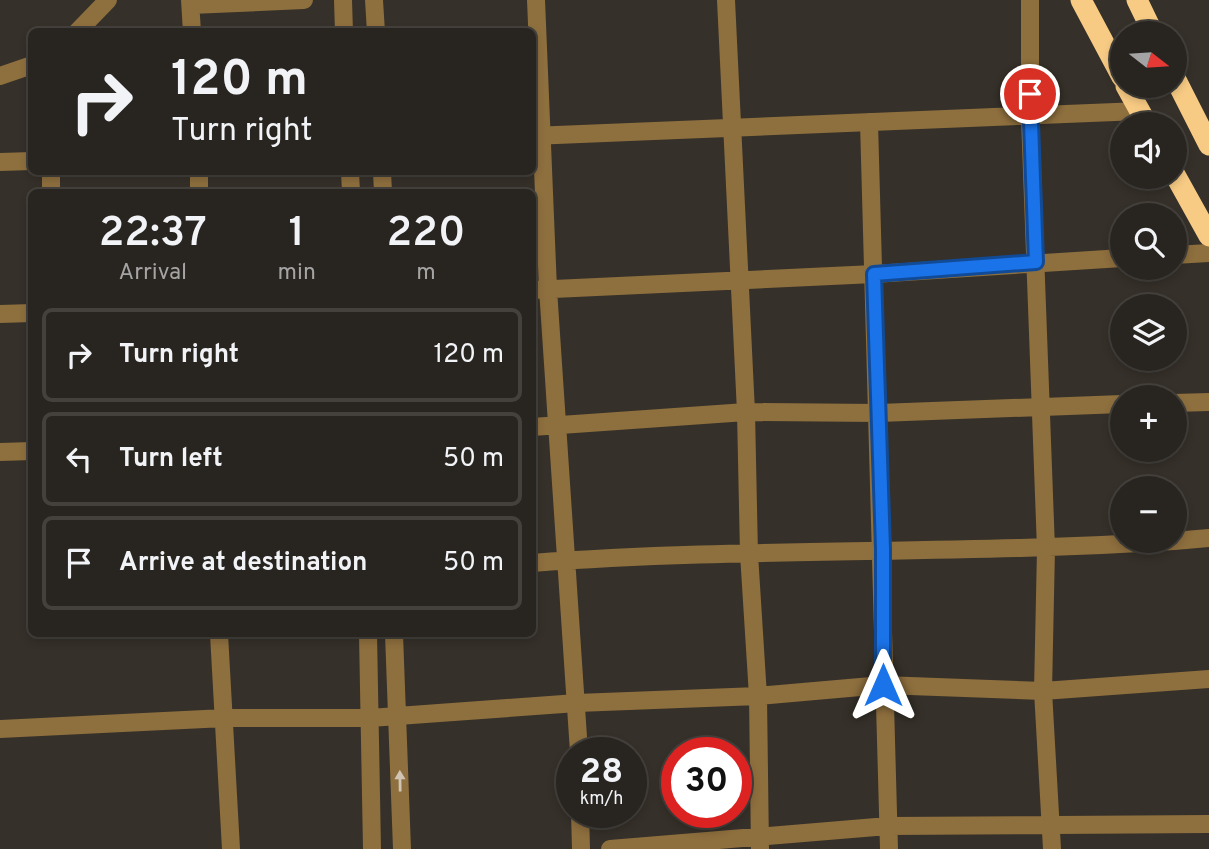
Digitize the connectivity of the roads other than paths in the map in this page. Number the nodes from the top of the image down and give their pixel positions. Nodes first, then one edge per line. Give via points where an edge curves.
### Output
1 (108, 0) edge
2 (304, 0) edge
3 (343, 0) edge
4 (374, 0) edge
5 (536, 0) edge
6 (726, 0) edge
7 (1030, 0) edge
8 (1081, 0) edge
9 (1138, 0) edge
10 (190, 3) edge
11 (1148, 21) edge
12 (81, 28) edge
13 (192, 28) edge
14 (344, 28) edge
15 (376, 28) edge
16 (1110, 54) edge
17 (28, 66) edge
18 (0, 76) edge
19 (1187, 94) edge
20 (1201, 113) edge
21 (1030, 118) junction
22 (1110, 118) edge
23 (869, 122) junction
24 (733, 126) junction
25 (537, 136) edge
26 (1209, 145) edge
27 (28, 161) edge
28 (0, 162) edge
29 (1183, 189) edge
30 (1209, 236) edge
31 (1209, 253) edge
32 (1187, 254) edge
33 (1110, 259) edge
34 (1036, 262) junction
35 (874, 274) junction
36 (739, 278) junction
37 (540, 289) edge
38 (28, 313) edge
39 (0, 314) edge
40 (1209, 402) edge
41 (1187, 403) edge
42 (1110, 404) edge
43 (1042, 405) junction
44 (746, 412) junction
45 (879, 413) junction
46 (556, 425) junction
47 (536, 427) edge
48 (28, 450) edge
49 (0, 452) edge
50 (1209, 538) edge
51 (1187, 540) edge
52 (1110, 545) edge
53 (883, 549) junction
54 (1046, 549) junction
55 (749, 554) junction
56 (566, 561) junction
57 (536, 563) edge
58 (219, 637) edge
59 (368, 637) edge
60 (394, 637) edge
61 (1209, 680) edge
62 (883, 685) junction
63 (1043, 691) junction
64 (758, 696) junction
65 (578, 703) junction
66 (398, 715) junction
67 (225, 718) junction
68 (370, 718) junction
69 (0, 729) edge
70 (579, 737) edge
71 (1209, 824) edge
72 (888, 827) junction
73 (580, 828) edge
74 (1051, 828) junction
75 (760, 842) edge
76 (231, 849) edge
77 (372, 849) edge
78 (402, 849) edge
79 (581, 849) edge
80 (610, 849) edge
81 (889, 849) edge
82 (1052, 849) edge

1 - 12 street
2 - 10 street
3 - 14 street
4 - 15 street
5 - 25 street
6 - 24 street
7 - 21 street
8 - 16 highway
9 - 11 highway
10 - 13 street
17 - 18 street
19 - 20 highway
20 - 26 highway
21 - 22 street
21 - 23 street
21 - 34 street
23 - 24 street
23 - 35 street
24 - 25 street
24 - 36 street
25 - 37 street
27 - 28 street
29 - 30 highway
31 - 32 street
33 - 34 street
34 - 35 street
34 - 43 street
35 - 36 street
35 - 45 street
36 - 37 street
36 - 44 street
37 - 46 street
38 - 39 street
40 - 41 street
42 - 43 street
43 - 45 street
43 - 54 street
44 - 45 street
44 - 46 street
44 - 55 street
45 - 53 street
46 - 47 street
46 - 56 street
48 - 49 street
50 - 51 street
52 - 54 street
53 - 54 street
53 - 55 street
53 - 62 street
54 - 63 street
55 - 56 street
55 - 64 street
56 - 57 street
56 - 65 street
58 - 67 street
59 - 68 street
60 - 66 street
61 - 63 street
62 - 63 street
62 - 64 street
62 - 72 street
63 - 74 street
64 - 65 street
64 - 75 street
65 - 66 street
65 - 70 street
66 - 68 street
78 -> 66 street
67 - 68 street
67 - 69 street
67 - 76 street
68 - 77 street
71 - 74 street
72 - 74 street
72 - 75 street
72 - 81 street
73 - 79 street
74 - 82 street
75 - 80 street

